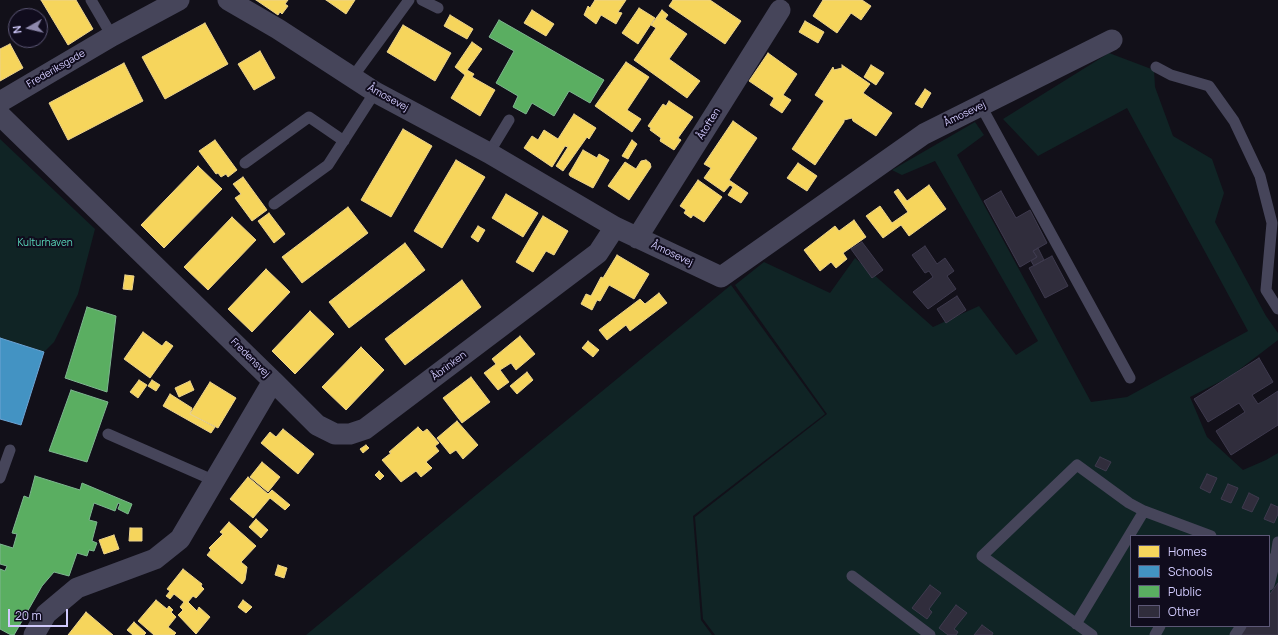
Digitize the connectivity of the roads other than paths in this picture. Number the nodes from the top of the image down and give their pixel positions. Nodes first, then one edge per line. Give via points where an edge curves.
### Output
1 (91, 0) edge
2 (180, 0) edge
3 (228, 0) edge
4 (409, 0) edge
5 (422, 0) edge
6 (438, 8) dead end
7 (780, 10) dead end
8 (112, 36) junction
9 (1112, 40) dead end
10 (1156, 67) dead end
11 (352, 78) junction
12 (375, 92) junction
13 (0, 102) edge
14 (981, 106) junction
15 (0, 115) edge
16 (509, 120) dead end
17 (344, 141) junction
18 (489, 153) junction
19 (245, 163) dead end
20 (274, 204) dead end
21 (615, 227) junction
22 (637, 238) junction
23 (1278, 309) edge
24 (1130, 378) dead end
25 (273, 381) junction
26 (108, 434) dead end
27 (10, 450) dead end
28 (0, 478) edge
29 (215, 481) junction
30 (1144, 511) junction
31 (1208, 535) edge
32 (1278, 542) edge
33 (1274, 560) edge
34 (852, 576) dead end
35 (1270, 580) edge
36 (1076, 624) junction
37 (34, 635) edge
38 (930, 635) edge
39 (1092, 635) edge

1 - 8 lane
2 - 8 street, Frederiksgade
3 - 11 street, Åmosevej via 278,29
4 - 11 lane
5 - 6 lane
7 - 22 street, Åtoften
8 - 13 street, Frederiksgade
9 - 14 street, Åmosevej
10 - 23 lane via 1171,75 1209,86 1234,121 1260,176 1272,223 1266,290
11 - 12 street, Åmosevej
12 - 17 lane
12 - 18 street, Åmosevej
14 - 22 street, Åmosevej via 924,134 720,277
14 - 24 lane
15 - 25 street, Fredensvej
16 - 18 lane
17 - 19 lane via 309,116
17 - 20 lane via 328,165
18 - 21 street, Åmosevej
21 - 22 street, Åmosevej
21 - 25 street, Åbrinken via 598,253 365,429 350,434 335,434 317,425
25 - 29 street, Fredensvej
26 - 29 lane
27 - 28 lane
29 - 37 street, Fredensvej via 180,539 155,559 77,588 46,614
30 - 31 lane
30 - 36 lane
30 - 36 lane via 1077,465 982,556
32 - 33 lane
33 - 35 lane
34 - 38 lane
36 - 39 lane

